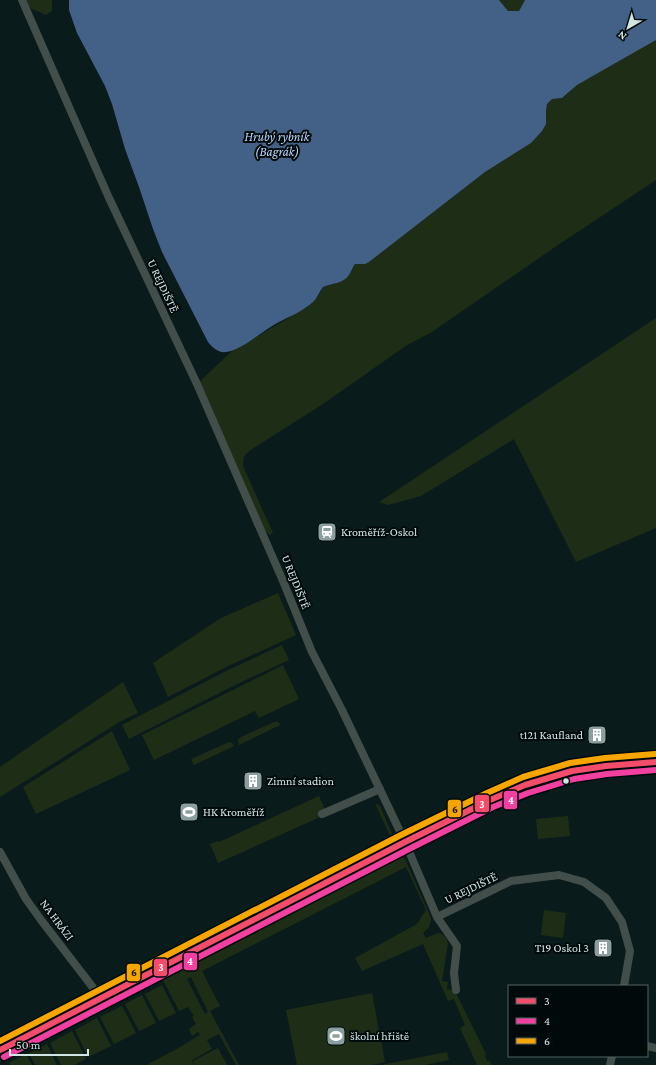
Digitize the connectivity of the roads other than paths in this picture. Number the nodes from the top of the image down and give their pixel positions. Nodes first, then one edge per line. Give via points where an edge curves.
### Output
1 (22, 0) edge
2 (656, 762) edge
3 (380, 789) junction
4 (322, 814) dead end
5 (405, 842) junction
6 (0, 852) edge
7 (437, 918) junction
8 (624, 985) edge
9 (456, 990) dead end
10 (101, 998) junction
11 (0, 1050) edge

1 - 3 street, U REJDIŠTĚ via 106,191 197,384 312,652
2 - 5 street via 572,771 525,785
3 - 4 street
3 - 5 street, U REJDIŠTĚ
5 - 7 street, U REJDIŠTĚ
5 - 10 street
6 - 10 street, NA HRÁZI via 37,915
7 - 8 street, U REJDIŠTĚ via 511,881 559,875 584,882 606,898 622,922 630,951
7 - 9 street via 457,946 454,973
10 - 11 street

